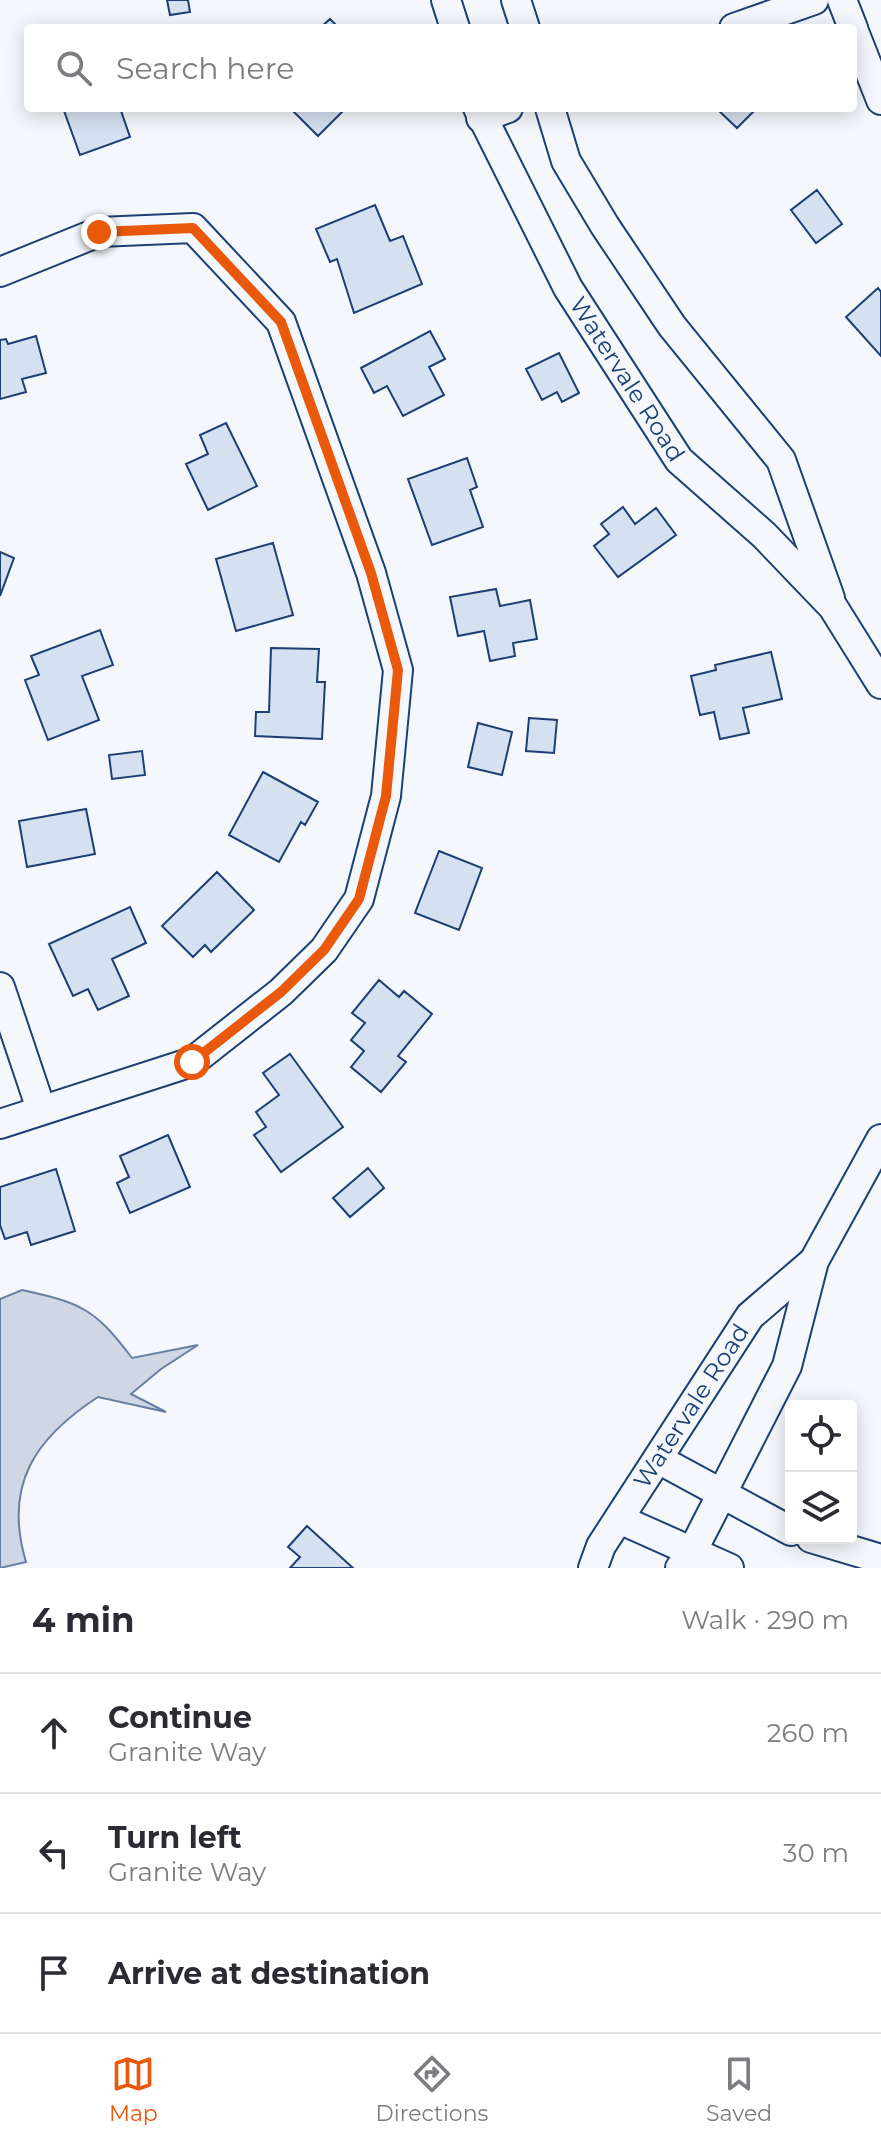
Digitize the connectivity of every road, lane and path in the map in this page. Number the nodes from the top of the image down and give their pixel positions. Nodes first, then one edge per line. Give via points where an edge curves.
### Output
1 (446, 0) edge
2 (516, 0) edge
3 (814, 0) edge
4 (842, 0) edge
5 (454, 24) edge
6 (524, 24) edge
7 (745, 24) edge
8 (851, 24) edge
9 (857, 38) edge
10 (881, 100) edge
11 (551, 112) edge
12 (479, 113) edge
13 (0, 272) edge
14 (833, 607) junction
15 (881, 684) edge
16 (0, 987) edge
17 (41, 1109) junction
18 (0, 1124) edge
19 (881, 1139) edge
20 (814, 1261) junction
21 (658, 1459) junction
22 (721, 1496) junction
23 (619, 1519) junction
24 (785, 1528) edge
25 (831, 1544) edge
26 (686, 1559) edge
27 (881, 1559) edge
28 (593, 1568) edge
29 (729, 1568) edge

1 - 5 street
2 - 6 street
3 - 7 street
4 - 8 street
9 - 10 street
11 - 14 street, Watervale Road via 566,161 605,226 672,326 781,460
12 - 14 street, Watervale Road via 568,288 679,460 764,535
13 - 17 street via 99,232 193,228 281,322 371,573 398,670 386,796 359,899 324,950 281,992 192,1062
14 - 15 street, Watervale Road
16 - 17 street
17 - 18 street
19 - 20 street, Watervale Road
20 - 21 street, Watervale Road via 750,1316
20 - 22 street, Watervale Road via 787,1366
21 - 22 street
21 - 23 street, Watervale Road
22 - 24 street
22 - 26 street, Watervale Road
23 - 26 street
23 - 28 street, Watervale Road
25 - 27 street
26 - 29 street

